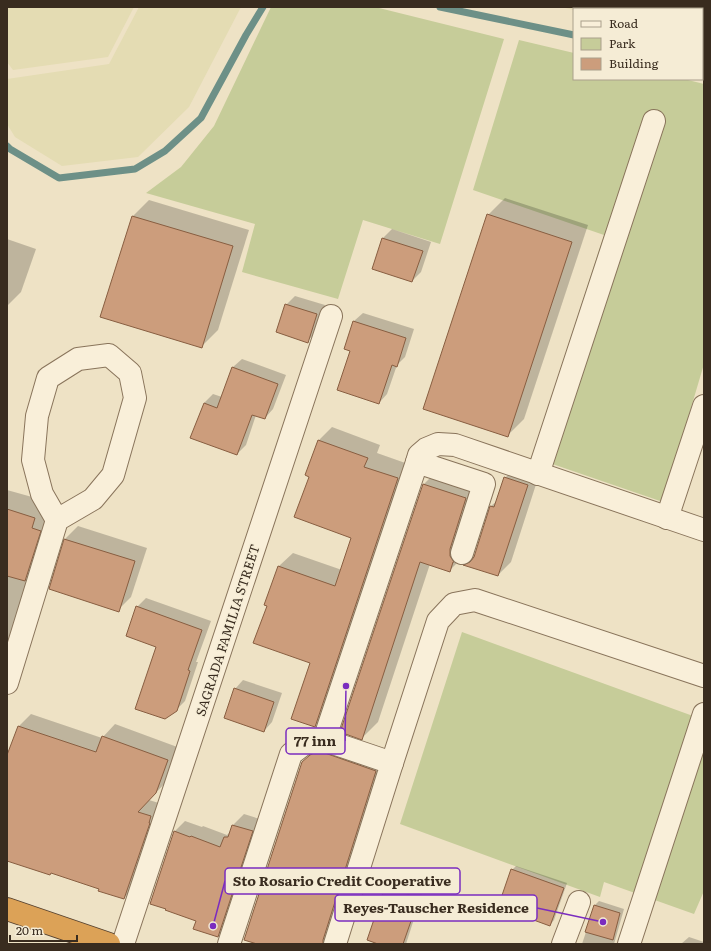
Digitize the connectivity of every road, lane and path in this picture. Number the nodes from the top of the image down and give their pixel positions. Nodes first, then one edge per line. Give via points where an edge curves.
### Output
1 (654, 121) dead end
2 (331, 316) dead end
3 (704, 406) edge
4 (417, 462) junction
5 (538, 474) junction
6 (667, 518) junction
7 (57, 520) junction
8 (704, 530) edge
9 (462, 553) dead end
10 (704, 676) edge
11 (7, 683) edge
12 (704, 714) edge
13 (324, 740) junction
14 (392, 763) junction
15 (579, 902) dead end
16 (7, 909) edge
17 (109, 944) edge
18 (123, 944) edge
19 (229, 944) edge
20 (335, 944) edge
21 (563, 944) edge
22 (629, 944) edge

1 - 5 street
2 - 18 street, SAGRADA FAMILIA STREET
3 - 6 street
4 - 5 street via 419,454 426,448 438,444 455,445
4 - 9 street via 484,484
4 - 13 street
5 - 6 street
6 - 8 street
7 - 7 street via 93,499 113,475 135,398 130,373 109,355 78,359 48,378 37,416 33,460 42,494
7 - 11 street
10 - 14 street via 475,600 454,604 438,620
12 - 22 street
13 - 14 street
13 - 19 street via 304,744 291,754
14 - 20 street
15 - 21 street
16 - 17 highway

